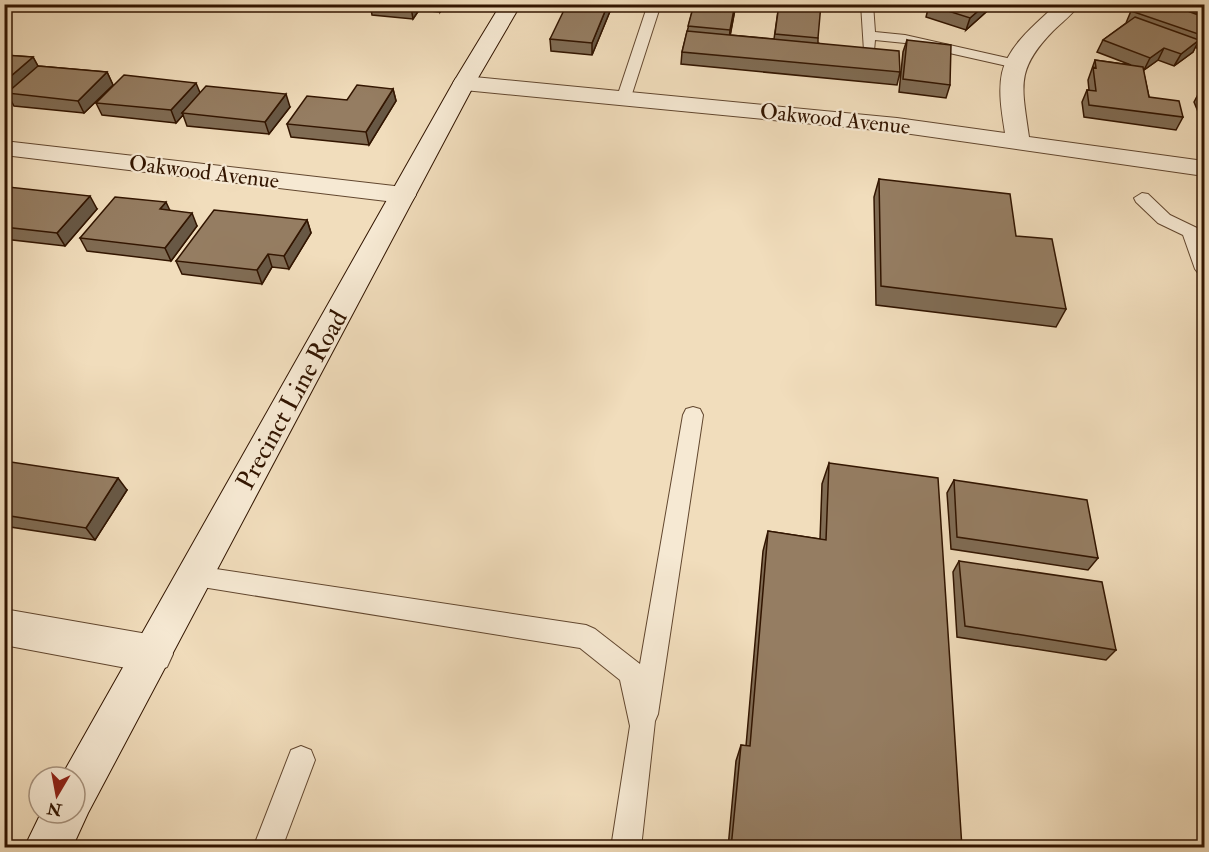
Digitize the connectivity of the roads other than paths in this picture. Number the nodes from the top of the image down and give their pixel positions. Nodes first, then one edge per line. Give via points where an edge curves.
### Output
1 (511, 4) edge
2 (655, 4) edge
3 (867, 4) edge
4 (1070, 4) edge
5 (869, 35) junction
6 (870, 52) edge
7 (1016, 64) junction
8 (464, 83) junction
9 (624, 97) junction
10 (1018, 144) junction
11 (4, 148) edge
12 (1204, 170) edge
13 (403, 195) junction
14 (1142, 198) dead end
15 (1204, 269) edge
16 (693, 415) dead end
17 (196, 576) junction
18 (4, 627) edge
19 (153, 654) junction
20 (643, 726) junction
21 (301, 760) dead end
22 (87, 774) edge
23 (59, 825) edge
24 (47, 848) edge
25 (267, 848) edge
26 (627, 848) edge

1 - 8 street, Precinct Line Road
2 - 9 lane
3 - 5 lane
4 - 7 street
5 - 6 lane
5 - 7 lane via 906,39
7 - 10 street via 1012,93
8 - 9 street, Oakwood Avenue
8 - 13 street, Precinct Line Road
9 - 10 street, Oakwood Avenue via 897,125
10 - 12 street, Oakwood Avenue
11 - 13 street, Oakwood Avenue
13 - 17 street, Precinct Line Road
14 - 15 lane via 1164,219 1191,232
16 - 20 lane
17 - 19 street, Precinct Line Road
17 - 20 lane via 586,637 631,673
18 - 19 street
19 - 22 street, Precinct Line Road
20 - 26 lane
21 - 25 lane
23 - 24 street

